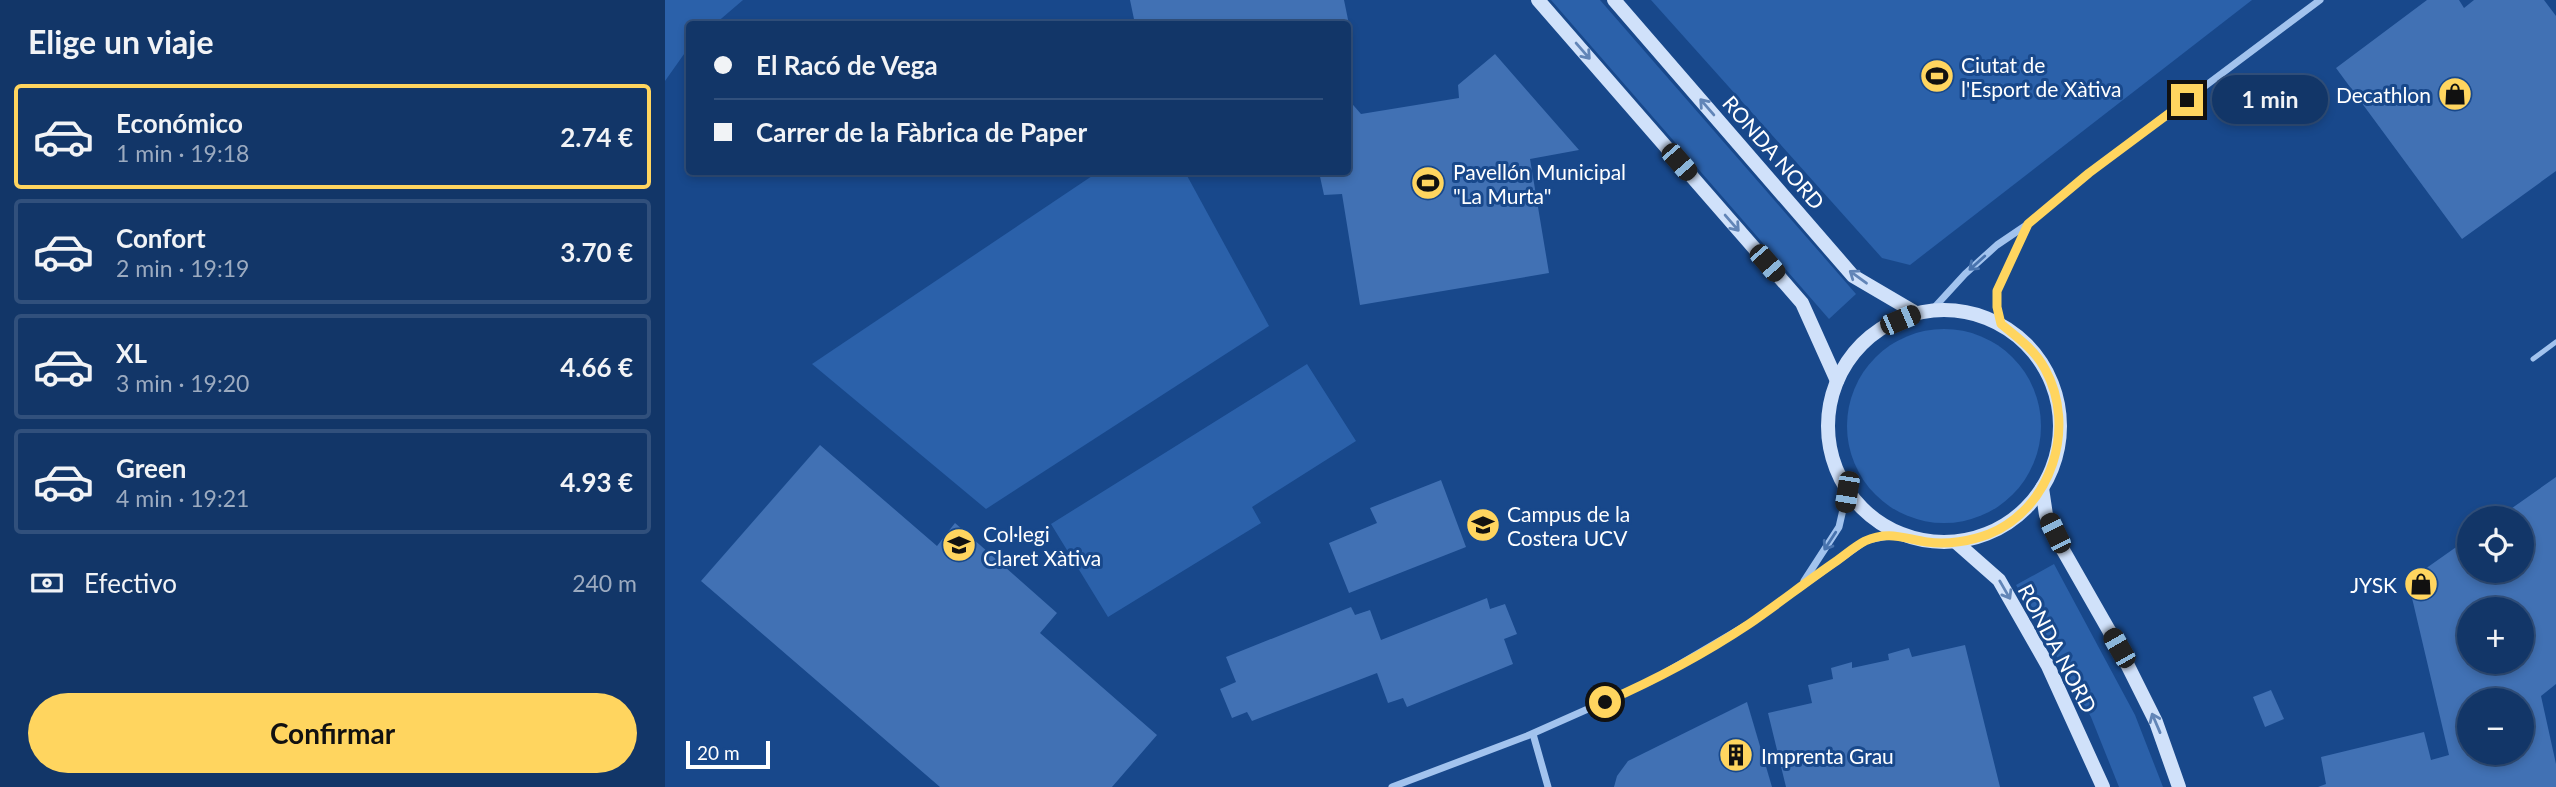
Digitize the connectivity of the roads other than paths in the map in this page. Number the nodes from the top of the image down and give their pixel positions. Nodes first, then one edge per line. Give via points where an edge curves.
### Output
1 (1538, 0) edge
2 (1614, 0) edge
3 (2320, 0) edge
4 (2028, 224) junction
5 (1932, 310) junction
6 (1916, 313) junction
7 (2001, 324) junction
8 (2556, 342) edge
9 (2533, 359) dead end
10 (1837, 381) junction
11 (2042, 488) junction
12 (1847, 492) junction
13 (1899, 534) junction
14 (1957, 543) junction
15 (1801, 585) junction
16 (1533, 734) junction
17 (1392, 787) edge
18 (1548, 787) edge
19 (2103, 787) edge
20 (2179, 787) edge

1 -> 10 main road via 1802,303
6 -> 2 main road, RONDA NORD via 1853,276
3 - 4 street
4 -> 5 street via 1997,245
4 - 7 street via 1997,291
5 - 6 main road
5 - 7 main road via 1967,312
6 - 10 main road via 1883,327 1855,350
7 - 11 main road via 2025,343 2045,368 2056,397 2060,429 2055,460
8 - 9 lane
10 - 12 main road via 1828,419 1831,457
11 - 14 main road via 2020,515 1990,534
20 -> 11 main road via 2156,722 2046,515
12 - 13 main road via 1870,517
12 -> 15 street via 1839,527
13 - 14 main road via 1927,542
13 - 15 street via 1867,540
14 -> 19 main road, RONDA NORD via 1999,580 2048,666
15 - 16 street via 1750,623 1661,676
16 - 17 street
16 - 18 street

